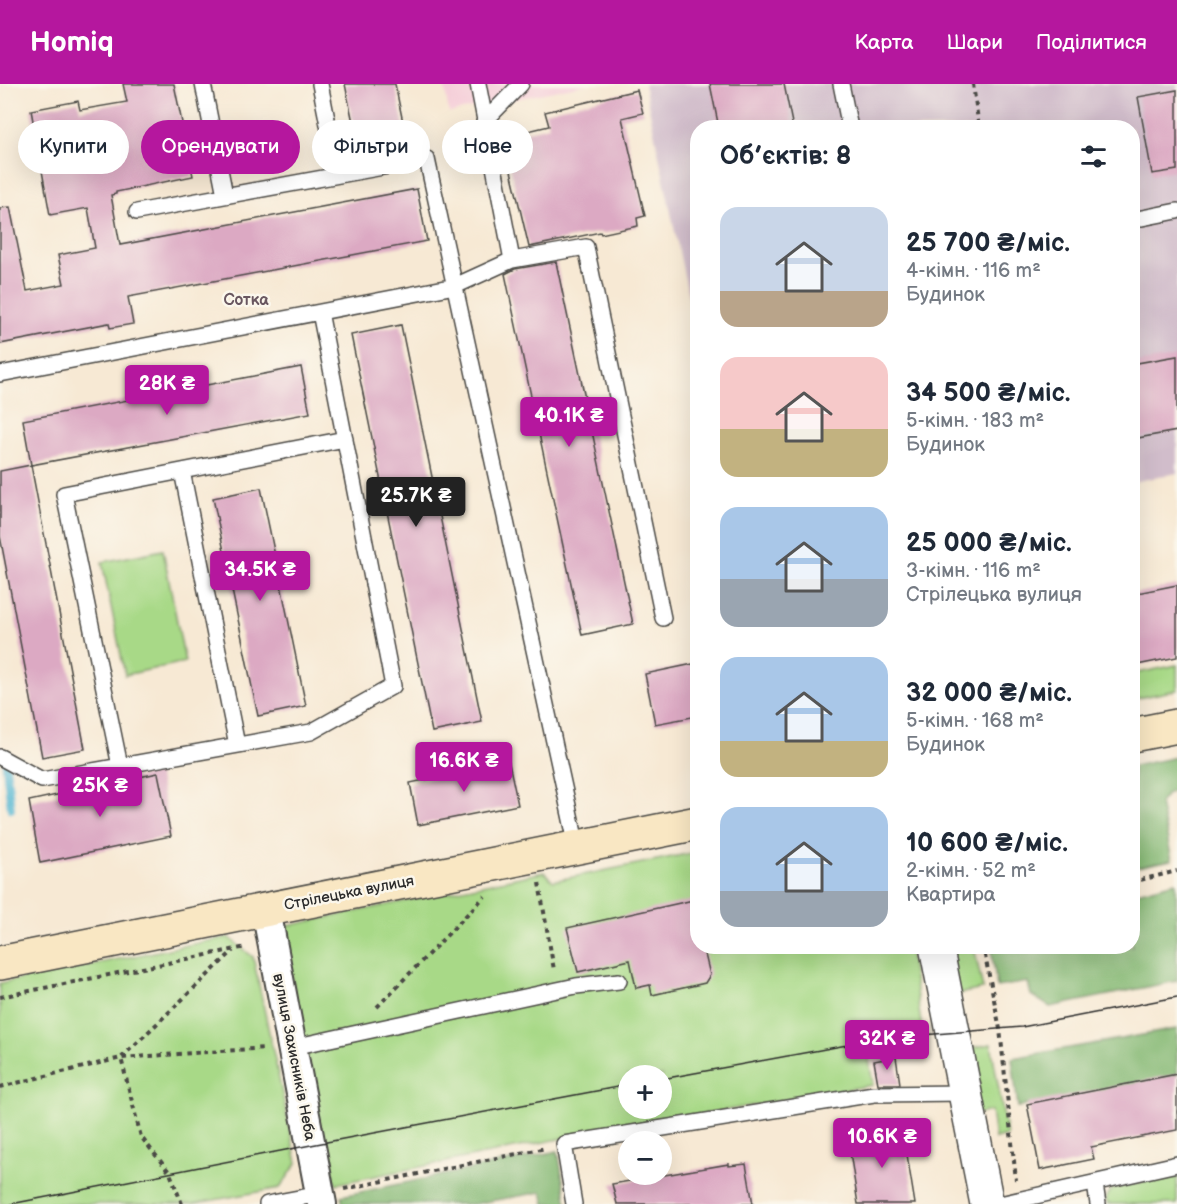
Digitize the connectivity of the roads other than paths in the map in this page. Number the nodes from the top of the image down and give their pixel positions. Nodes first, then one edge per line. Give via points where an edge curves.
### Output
1 (203, 84) edge
2 (320, 84) edge
3 (478, 84) edge
4 (521, 84) edge
5 (841, 84) edge
6 (484, 120) edge
7 (486, 120) edge
8 (848, 120) edge
9 (495, 174) edge
10 (338, 175) junction
11 (225, 195) junction
12 (137, 212) dead end
13 (1177, 212) edge
14 (1140, 219) edge
15 (512, 260) junction
16 (455, 286) junction
17 (320, 312) junction
18 (0, 374) edge
19 (345, 439) junction
20 (182, 471) junction
21 (663, 618) dead end
22 (1177, 726) edge
23 (1140, 733) edge
24 (237, 745) junction
25 (0, 757) edge
26 (120, 766) junction
27 (690, 825) edge
28 (577, 847) junction
29 (266, 910) junction
30 (938, 954) edge
31 (0, 963) edge
32 (619, 981) dead end
33 (293, 1047) junction
34 (965, 1093) junction
35 (1177, 1164) edge
36 (1095, 1184) junction
37 (321, 1199) edge
38 (1003, 1202) edge
39 (267, 1204) edge
40 (574, 1204) edge
41 (1000, 1204) edge
42 (1098, 1204) edge

1 - 11 lane
2 - 10 lane
3 - 6 lane
4 - 7 lane
5 - 8 lane
9 - 15 lane
10 - 11 lane
10 - 16 lane via 427,159
11 - 12 lane
13 - 14 lane
15 - 16 lane
15 - 21 lane via 586,247
16 - 17 lane
16 - 28 lane
17 - 18 lane
17 - 19 lane
19 - 20 lane
19 - 24 lane via 393,686 311,732
20 - 24 lane
20 - 26 lane via 64,494
22 - 23 main road
24 - 26 lane
25 - 26 lane via 42,780
27 - 28 main road, Стрілецька вулиця
28 - 29 main road, Стрілецька вулиця
29 - 31 main road, Стрілецька вулиця
29 - 33 street, вулиця Захисників Неба
30 - 34 street
32 - 33 lane via 576,986
33 - 37 street, вулиця Захисників Неба
34 - 38 street
34 - 40 lane via 874,1094 564,1144
35 - 36 lane
36 - 38 lane
36 - 42 lane
37 - 39 lane
38 - 41 lane

